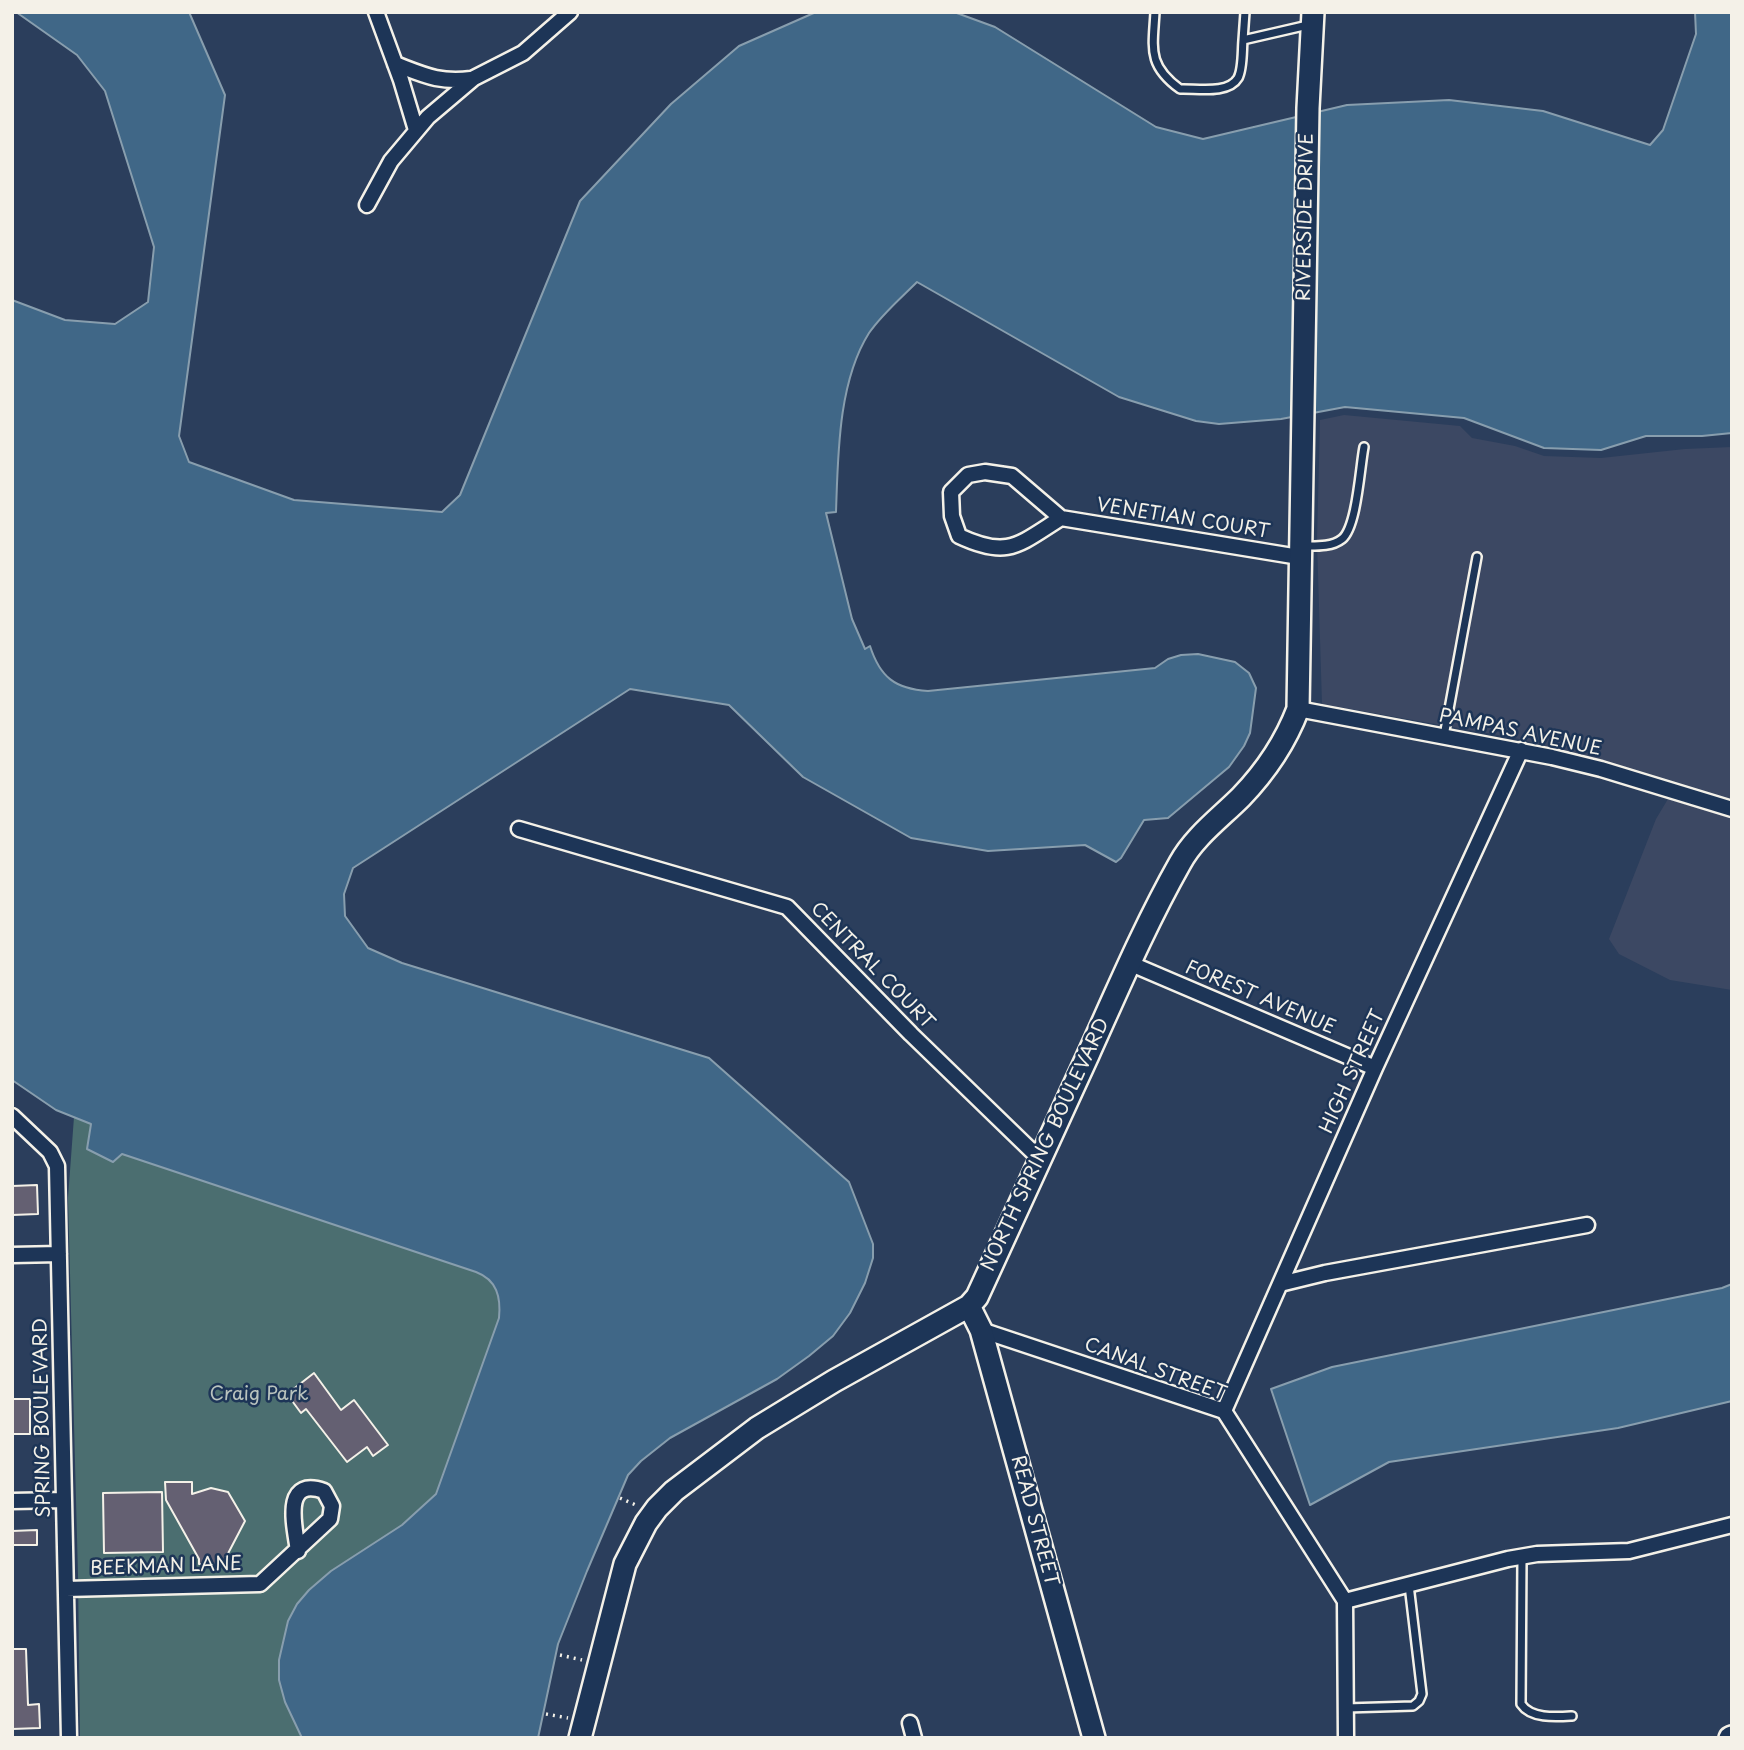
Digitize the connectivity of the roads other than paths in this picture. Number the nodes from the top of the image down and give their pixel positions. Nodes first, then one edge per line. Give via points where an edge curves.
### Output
1 (376, 12) edge
2 (570, 12) edge
3 (1155, 12) edge
4 (1245, 12) edge
5 (1313, 18) edge
6 (1243, 40) junction
7 (395, 64) junction
8 (474, 78) junction
9 (416, 130) junction
10 (367, 205) dead end
11 (1303, 421) joint
12 (1364, 447) dead end
13 (1060, 518) junction
14 (1299, 552) junction
15 (1477, 557) dead end
16 (1298, 709) junction
17 (1444, 736) junction
18 (1521, 750) junction
19 (1732, 808) edge
20 (519, 829) dead end
21 (1129, 964) junction
22 (1375, 1068) junction
23 (12, 1116) edge
24 (1040, 1159) junction
25 (1587, 1225) dead end
26 (59, 1254) junction
27 (12, 1255) edge
28 (1280, 1284) junction
29 (969, 1306) junction
30 (981, 1330) junction
31 (1224, 1411) junction
32 (64, 1500) junction
33 (12, 1501) edge
34 (1732, 1525) edge
35 (298, 1551) dead end
36 (1522, 1556) junction
37 (1409, 1585) junction
38 (66, 1589) junction
39 (1345, 1601) junction
40 (1346, 1708) junction
41 (1572, 1716) dead end
42 (911, 1723) dead end
43 (69, 1738) edge
44 (580, 1738) edge
45 (915, 1738) edge
46 (1094, 1738) edge
47 (1346, 1738) edge

1 - 7 street
2 - 8 street via 523,53
3 - 6 lane via 1152,56 1161,73 1180,89 1231,85 1238,78
4 - 6 lane
5 - 6 lane
5 - 11 street, RIVERSIDE DRIVE
7 - 8 street via 450,82
7 - 9 street
8 - 9 street
9 - 10 street via 391,161
11 - 14 street, NORTH SPRING BOULEVARD
12 - 14 lane via 1351,526 1342,539
13 - 13 street via 1013,476 968,475 951,492 959,536 983,547 1008,548
13 - 14 street, VENETIAN COURT
14 - 16 street, NORTH SPRING BOULEVARD
15 - 17 lane
16 - 17 street, PAMPAS AVENUE
16 - 21 street, NORTH SPRING BOULEVARD via 1275,757 1181,861
17 - 18 street, PAMPAS AVENUE
18 - 19 street, PAMPAS AVENUE
18 - 22 street, HIGH STREET
20 - 24 street, CENTRAL COURT via 788,907
21 - 22 street, FOREST AVENUE
21 - 24 street, NORTH SPRING BOULEVARD
22 - 28 street, HIGH STREET
23 - 26 street, SPRING BOULEVARD via 50,1152 57,1166
24 - 29 street, NORTH SPRING BOULEVARD
25 - 28 street
26 - 27 street
26 - 32 street, SPRING BOULEVARD
28 - 31 street, HIGH STREET
29 - 30 street, READ STREET
29 - 44 street via 757,1428 657,1508 625,1564
30 - 31 street, CANAL STREET
30 - 46 street, READ STREET
31 - 39 street, CANAL STREET
32 - 33 street
32 - 38 street, SPRING BOULEVARD
34 - 36 street via 1629,1551
35 - 38 street, BEEKMAN LANE via 260,1584
36 - 37 street
36 - 41 lane via 1521,1704 1536,1714
37 - 39 street
37 - 40 lane via 1422,1694 1419,1701 1413,1706
38 - 43 street, SPRING BOULEVARD
39 - 40 street
40 - 47 street
42 - 45 street

